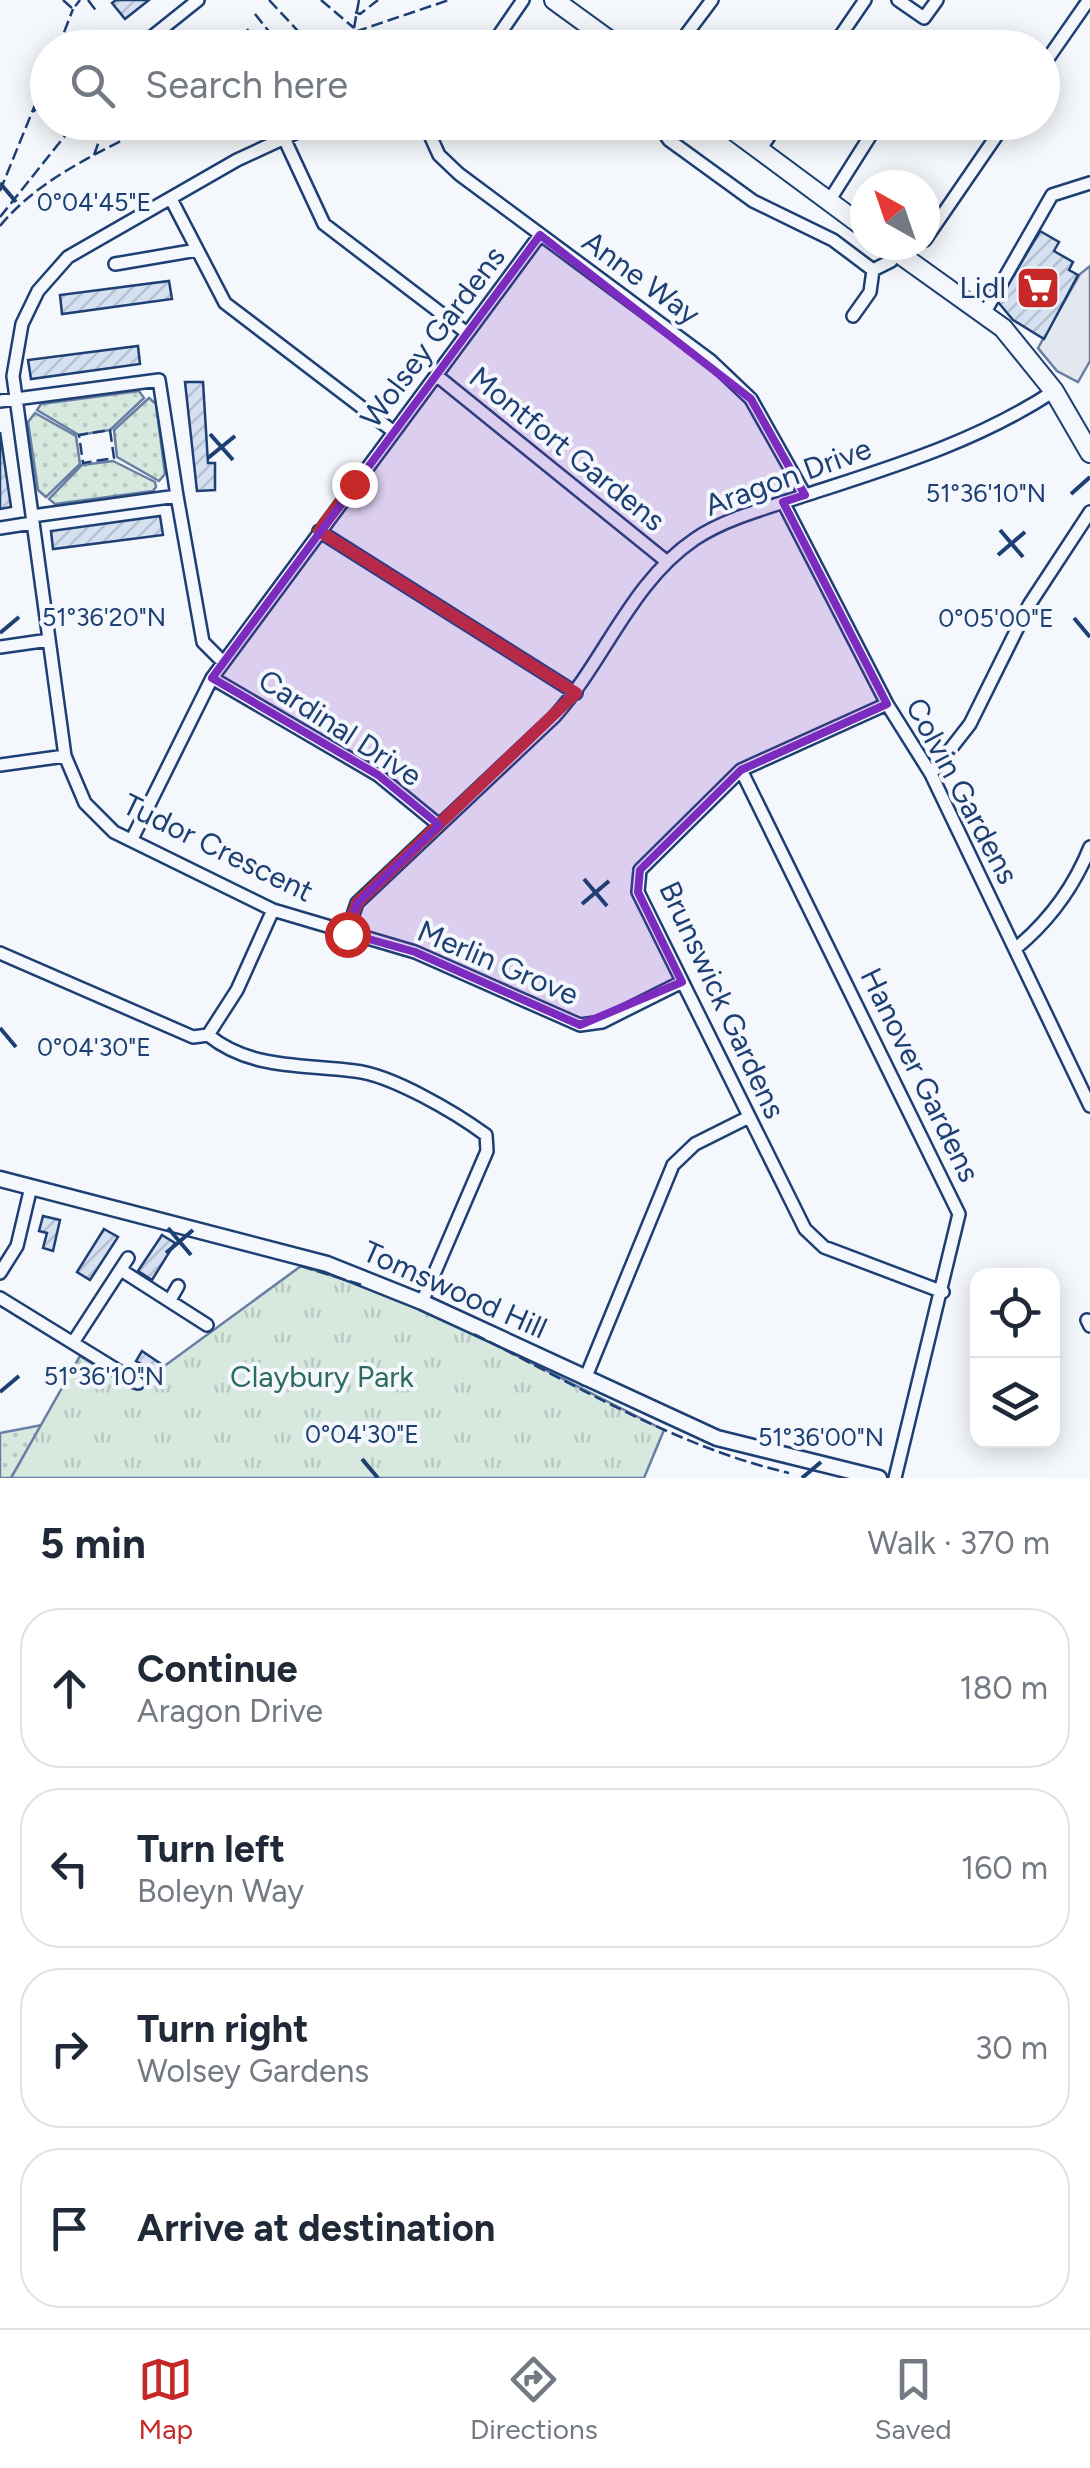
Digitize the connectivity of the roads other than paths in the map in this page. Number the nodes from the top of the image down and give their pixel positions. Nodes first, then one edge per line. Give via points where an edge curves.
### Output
1 (198, 0) edge
2 (524, 0) edge
3 (554, 0) edge
4 (712, 0) edge
5 (865, 0) edge
6 (898, 0) edge
7 (937, 0) edge
8 (1088, 1) edge
9 (160, 30) edge
10 (503, 30) edge
11 (595, 30) edge
12 (690, 30) edge
13 (844, 30) edge
14 (1060, 41) edge
15 (276, 140) edge
16 (285, 140) edge
17 (435, 140) edge
18 (669, 140) edge
19 (745, 140) edge
20 (767, 140) edge
21 (868, 140) edge
22 (994, 140) edge
23 (759, 151) junction
24 (1090, 183) edge
25 (171, 199) junction
26 (829, 201) junction
27 (850, 217) edge
28 (940, 217) edge
29 (540, 235) junction
30 (197, 250) junction
31 (891, 260) edge
32 (907, 260) edge
33 (115, 264) dead end
34 (874, 270) junction
35 (985, 312) junction
36 (853, 316) dead end
37 (467, 333) junction
38 (436, 375) junction
39 (1054, 391) junction
40 (16, 400) junction
41 (0, 401) edge
42 (394, 432) junction
43 (1090, 453) edge
44 (806, 495) junction
45 (177, 496) junction
46 (783, 502) junction
47 (1090, 512) edge
48 (32, 520) junction
49 (0, 528) edge
50 (319, 531) junction
51 (666, 561) junction
52 (49, 640) junction
53 (0, 647) edge
54 (223, 662) junction
55 (212, 678) junction
56 (576, 693) junction
57 (887, 704) junction
58 (65, 756) junction
59 (0, 766) edge
60 (740, 770) junction
61 (931, 774) junction
62 (440, 825) junction
63 (132, 840) junction
64 (1090, 847) edge
65 (274, 910) junction
66 (347, 934) junction
67 (1015, 949) junction
68 (0, 953) edge
69 (682, 982) junction
70 (208, 1036) junction
71 (1085, 1082) edge
72 (1090, 1106) edge
73 (749, 1117) junction
74 (0, 1179) edge
75 (30, 1186) junction
76 (128, 1258) dead end
77 (121, 1270) junction
78 (0, 1273) edge
79 (178, 1286) dead end
80 (943, 1292) junction
81 (0, 1298) edge
82 (170, 1300) junction
83 (422, 1302) junction
84 (206, 1325) dead end
85 (74, 1341) junction
86 (585, 1379) junction
87 (138, 1383) dead end
88 (879, 1478) edge
89 (895, 1478) edge

1 - 9 street
2 - 10 street
3 - 11 main road
4 - 12 street
5 - 13 street
6 - 7 street via 924,18
8 - 14 street
15 - 25 street, Tudor Crescent
16 - 37 street via 324,224
17 - 29 street, Anne Way via 449,164
18 - 34 street via 753,202 834,240
19 - 23 main road
20 - 23 street
21 - 26 street
22 - 28 street
23 - 26 main road
24 - 35 street via 1052,195
25 - 30 street
25 - 40 street, Tudor Crescent via 68,256 51,274 22,324
26 - 27 main road
29 - 37 street, Wolsey Gardens
29 - 44 street, Anne Way via 711,360 750,398
30 - 33 street
30 - 42 street via 225,304
31 - 34 street
32 - 35 main road
34 - 36 street via 870,292
35 - 39 main road
37 - 38 street, Wolsey Gardens
38 - 42 street, Wolsey Gardens
38 - 51 street, Montfort Gardens
39 - 43 main road
39 - 44 street, Aragon Drive via 962,443
40 - 41 street
40 - 45 street via 159,380
40 - 48 street, Tudor Crescent
42 - 50 street, Wolsey Gardens
44 - 46 street, Aragon Drive
45 - 48 street
45 - 54 street via 203,642
46 - 51 street, Aragon Drive via 698,536
46 - 57 street, Colvin Gardens
47 - 61 street via 1029,605 970,724
48 - 49 street
48 - 52 street, Tudor Crescent
50 - 54 street, Wolsey Gardens
50 - 56 street
51 - 56 street, Aragon Drive
52 - 53 street
52 - 58 street, Tudor Crescent
54 - 55 street, Wolsey Gardens
55 - 62 street, Cardinal Drive via 378,775
55 - 63 street, Wolsey Gardens
56 - 62 street, Aragon Drive
57 - 60 street, Brunswick Gardens
57 - 61 street, Colvin Gardens
58 - 59 street
58 - 63 street, Tudor Crescent via 86,803 114,832
60 - 69 street, Brunswick Gardens via 640,870 638,892
60 - 80 street, Hanover Gardens via 954,1200 958,1230
61 - 67 street, Colvin Gardens
62 - 66 street, Aragon Drive via 357,903
63 - 65 street, Tudor Crescent
64 - 67 street via 1042,927
65 - 66 street, Tudor Crescent
65 - 70 street
66 - 69 street, Merlin Grove via 415,952 580,1025 602,1022
67 - 71 street, Colvin Gardens
68 - 70 street via 193,1037
69 - 73 street, Brunswick Gardens
70 - 83 street via 281,1067 358,1071 486,1135 486,1151
71 - 72 street, Colvin Gardens
73 - 80 street, Brunswick Gardens via 806,1230 824,1247
73 - 86 street via 696,1144 673,1165
74 - 75 street, Tomswood Hill
75 - 78 street via 17,1246
75 - 83 street, Tomswood Hill via 327,1264
76 - 77 street
77 - 82 street
77 - 85 street
79 - 82 street
80 - 89 street, Hanover Gardens
81 - 85 street
82 - 84 street
83 - 86 street, Tomswood Hill
85 - 87 street
86 - 88 street, Tomswood Hill via 717,1438

